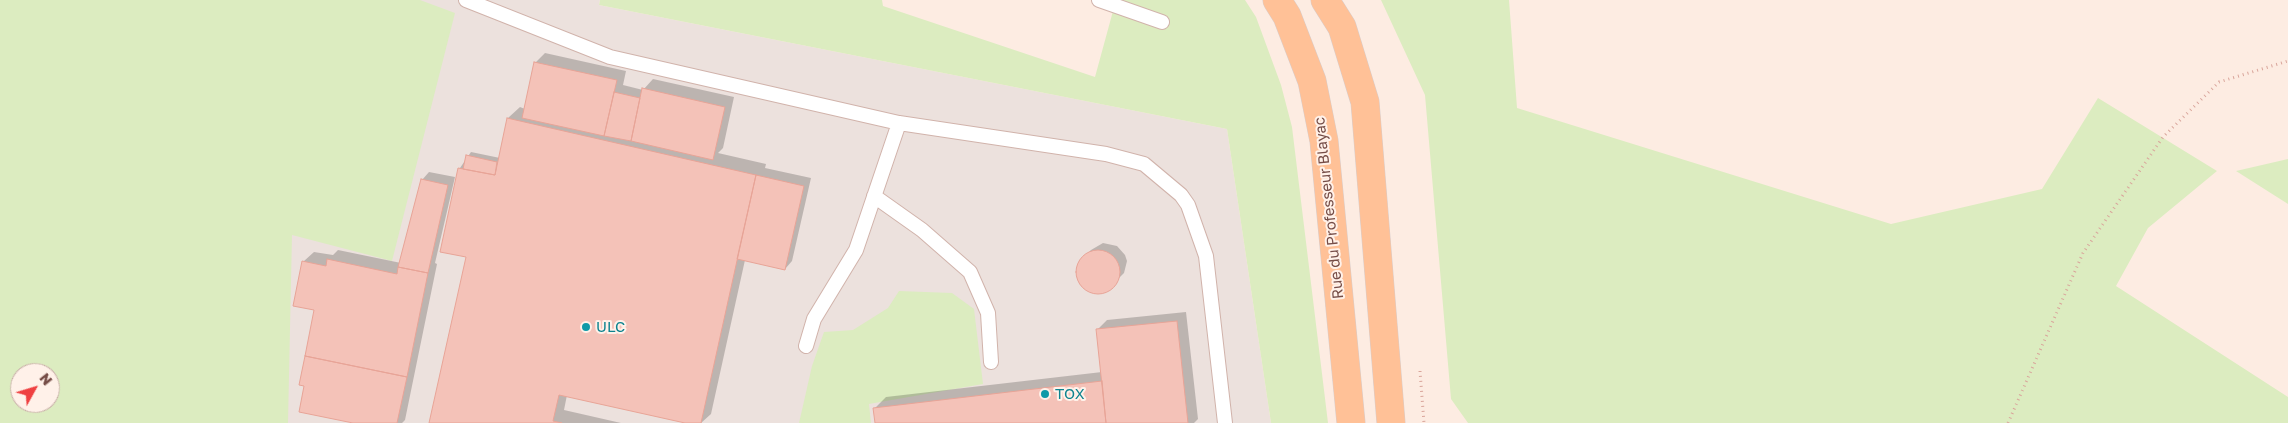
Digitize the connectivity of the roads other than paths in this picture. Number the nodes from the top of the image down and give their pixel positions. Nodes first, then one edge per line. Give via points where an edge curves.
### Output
1 (466, 0) edge
2 (1098, 0) edge
3 (1277, 0) edge
4 (1326, 0) edge
5 (1162, 22) dead end
6 (899, 123) junction
7 (874, 196) junction
8 (806, 346) dead end
9 (991, 362) dead end
10 (1225, 423) edge
11 (1351, 423) edge
12 (1391, 423) edge

1 - 6 lane via 610,57
2 - 5 lane
3 - 11 main road, Rue du Professeur Blayac via 1287,16 1312,81 1324,141
4 - 12 main road via 1342,26 1365,102
6 - 7 lane
6 - 10 lane via 1106,154 1144,164 1181,195 1188,205 1206,256
7 - 8 lane via 856,250 814,319
7 - 9 lane via 922,230 970,272 988,313

